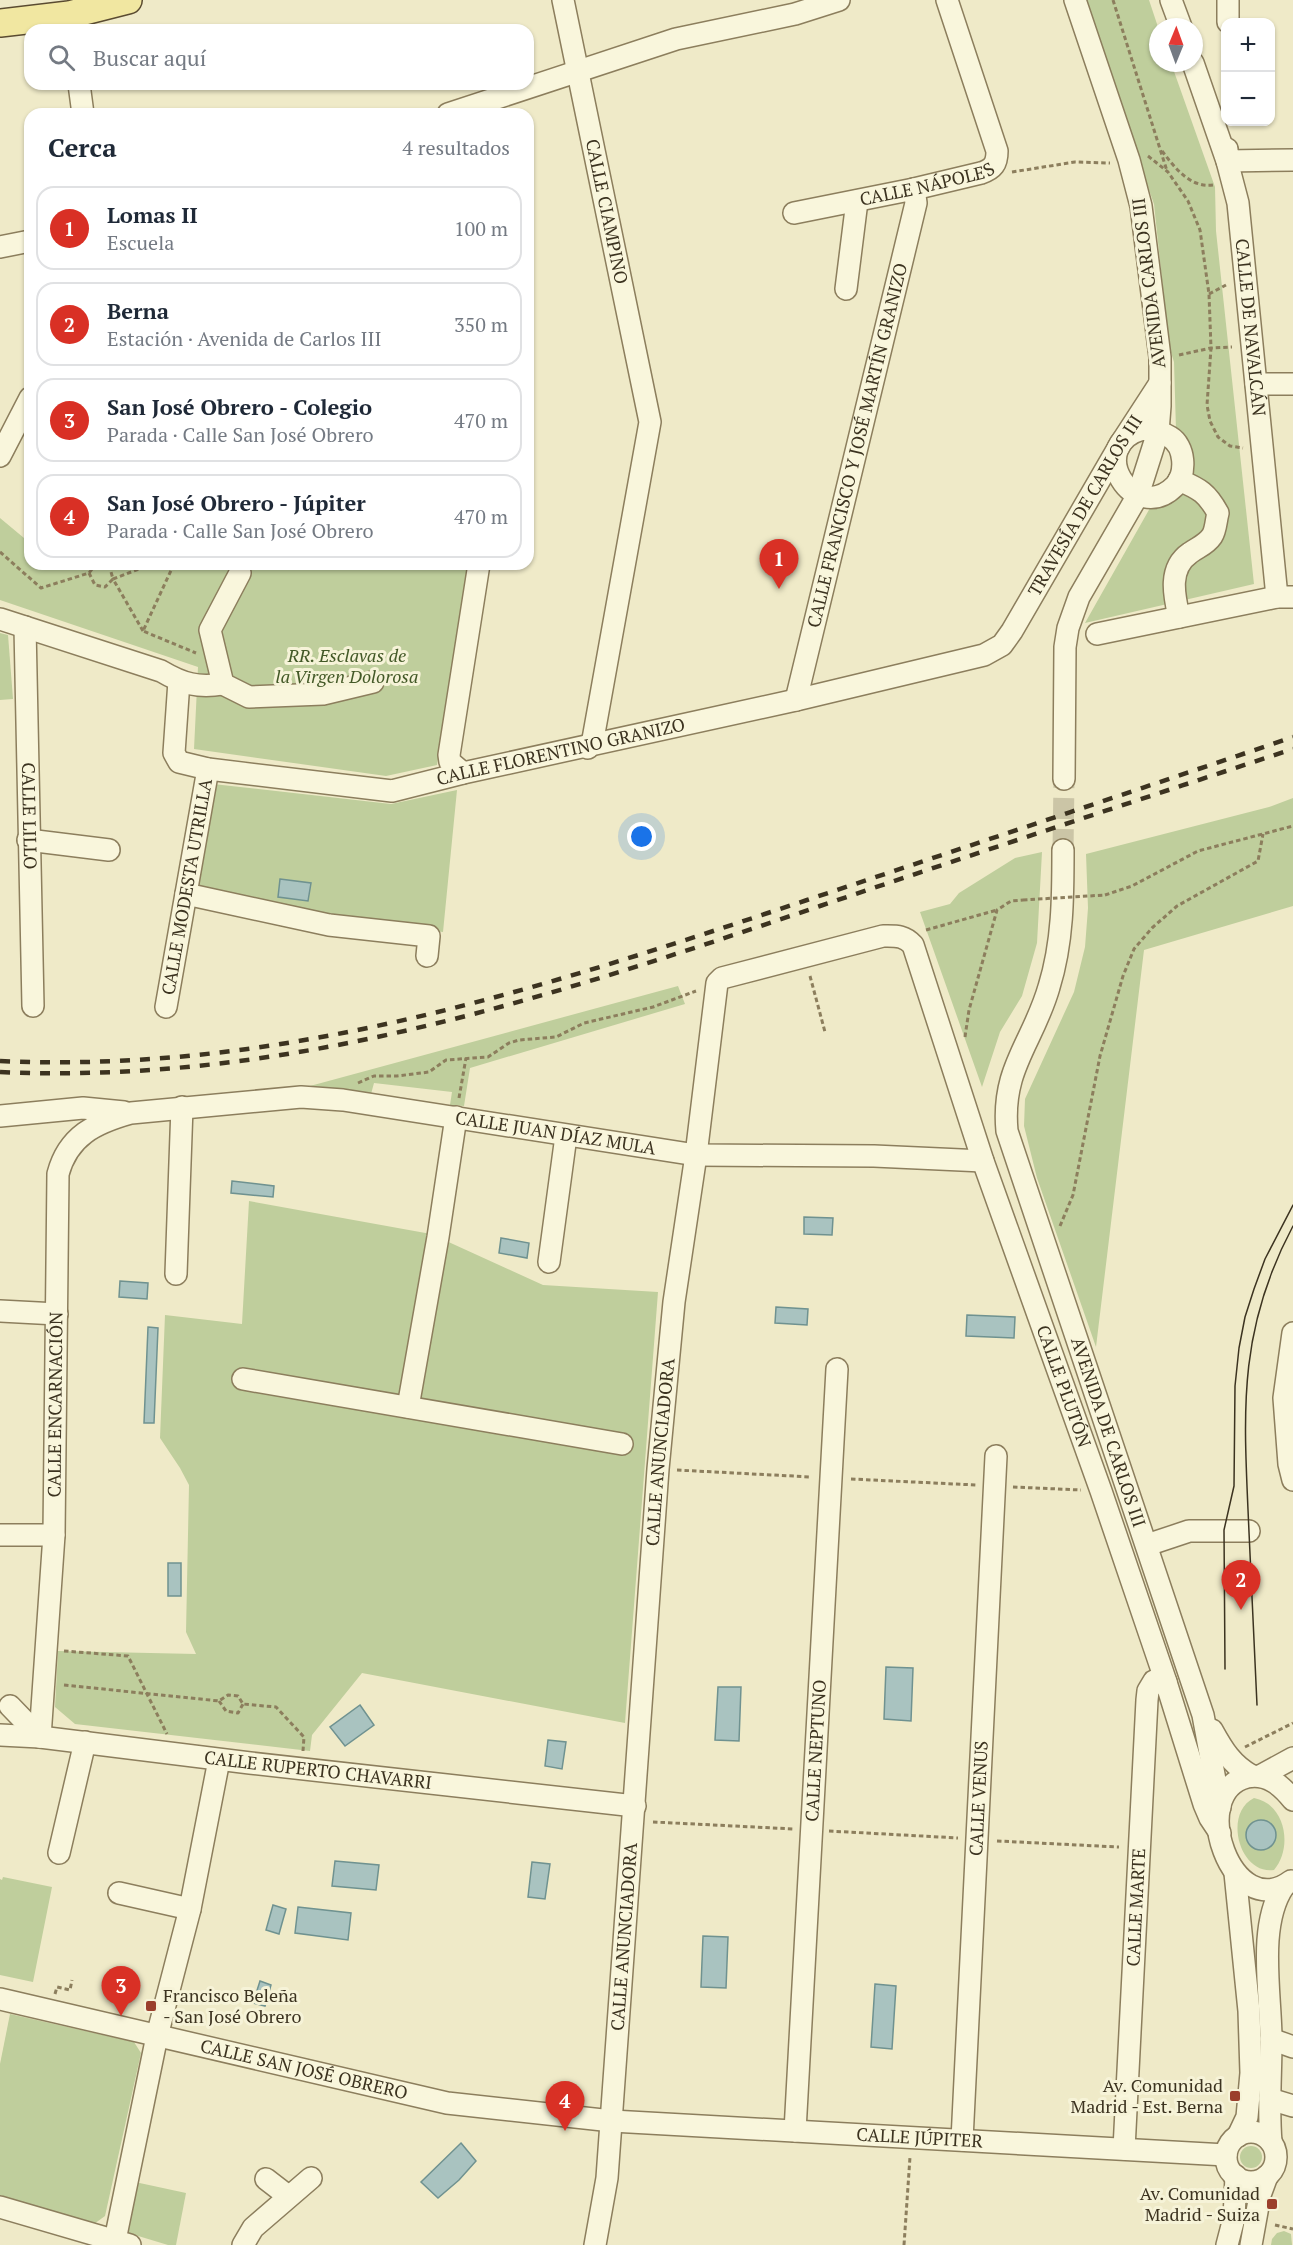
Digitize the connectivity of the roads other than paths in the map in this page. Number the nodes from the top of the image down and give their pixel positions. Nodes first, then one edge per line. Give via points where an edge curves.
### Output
1 (128, 0) edge
2 (563, 0) edge
3 (839, 0) edge
4 (947, 0) edge
5 (1075, 0) edge
6 (1171, 0) edge
7 (1228, 0) edge
8 (1178, 18) edge
9 (1228, 18) edge
10 (71, 22) edge
11 (0, 23) edge
12 (579, 72) junction
13 (1196, 72) edge
14 (534, 86) edge
15 (80, 90) edge
16 (523, 90) edge
17 (82, 108) edge
18 (467, 108) edge
19 (1227, 126) edge
20 (1293, 160) edge
21 (1229, 169) junction
22 (914, 189) junction
23 (857, 201) junction
24 (794, 213) dead end
25 (24, 242) edge
26 (0, 247) edge
27 (846, 290) dead end
28 (1160, 383) junction
29 (1256, 384) junction
30 (1293, 384) edge
31 (24, 410) edge
32 (1158, 432) junction
33 (1121, 443) junction
34 (0, 456) edge
35 (1179, 480) junction
36 (1138, 495) junction
37 (478, 570) edge
38 (240, 573) dead end
39 (1285, 597) edge
40 (1179, 617) junction
41 (0, 619) edge
42 (25, 627) junction
43 (1012, 631) joint
44 (1097, 634) dead end
45 (178, 681) junction
46 (372, 682) dead end
47 (223, 684) junction
48 (796, 700) junction
49 (588, 748) junction
50 (208, 769) junction
51 (463, 774) junction
52 (1064, 779) tunnel mouth
53 (28, 840) junction
54 (109, 850) dead end
55 (1063, 850) tunnel mouth
56 (186, 894) junction
57 (427, 956) dead end
58 (717, 983) joint
59 (33, 1006) dead end
60 (166, 1007) dead end
61 (182, 1107) junction
62 (130, 1113) junction
63 (0, 1116) edge
64 (456, 1117) junction
65 (566, 1136) junction
66 (696, 1155) junction
67 (983, 1161) junction
68 (549, 1262) dead end
69 (176, 1274) dead end
70 (0, 1311) edge
71 (57, 1314) junction
72 (1293, 1333) edge
73 (837, 1369) dead end
74 (243, 1379) dead end
75 (408, 1407) junction
76 (622, 1444) dead end
77 (996, 1456) dead end
78 (1293, 1480) edge
79 (1249, 1531) dead end
80 (0, 1535) edge
81 (54, 1535) junction
82 (1147, 1545) junction
83 (1166, 1683) junction
84 (10, 1706) dead end
85 (1203, 1715) junction
86 (0, 1735) edge
87 (40, 1737) junction
88 (85, 1742) junction
89 (1293, 1758) edge
90 (219, 1760) junction
91 (1256, 1776) junction
92 (1293, 1800) edge
93 (1220, 1807) junction
94 (634, 1813) junction
95 (1220, 1833) junction
96 (59, 1853) dead end
97 (1235, 1873) junction
98 (1288, 1883) edge
99 (119, 1893) dead end
100 (190, 1909) junction
101 (0, 1999) edge
102 (157, 2036) junction
103 (1271, 2039) junction
104 (1293, 2047) edge
105 (1270, 2099) junction
106 (1293, 2106) edge
107 (612, 2121) junction
108 (795, 2131) junction
109 (1238, 2136) junction
110 (962, 2140) junction
111 (1271, 2142) junction
112 (1124, 2149) junction
113 (1226, 2155) junction
114 (1236, 2176) junction
115 (1267, 2176) junction
116 (311, 2178) dead end
117 (266, 2179) dead end
118 (288, 2196) junction
119 (0, 2207) edge
120 (120, 2243) edge
121 (243, 2245) edge
122 (595, 2245) edge
123 (1227, 2245) edge
124 (1251, 2245) edge

1 - 10 main road
2 - 12 street, CALLE CIAMPINO
3 - 12 street via 795,14 676,39
4 - 22 street, CALLE NÁPOLES via 997,160 990,170
5 - 28 street, AVENIDA CARLOS III via 1139,196 1146,230
6 - 8 street
7 - 9 street
10 - 11 main road
12 - 14 street
12 - 49 street, CALLE CIAMPINO via 650,422 593,739
13 - 21 street, CALLE DE NAVALCÁN
15 - 17 street
16 - 18 street
19 - 21 street
20 - 21 street
21 - 29 street, CALLE DE NAVALCÁN via 1238,203
22 - 23 street, CALLE NÁPOLES
22 - 48 street, CALLE FRANCISCO Y JOSÉ MARTÍN GRANIZO via 916,203
23 - 24 street, CALLE NÁPOLES
23 - 27 street
25 - 26 street
28 - 32 street, AVENIDA CARLOS III
28 - 33 street, TRAVESÍA DE CARLOS III
29 - 30 street
29 - 39 street, CALLE DE NAVALCÁN
31 - 34 street
32 - 33 street via 1143,429
32 - 35 street via 1172,437 1180,451 1183,465
32 - 36 street, AVENIDA CARLOS III
33 - 36 street via 1117,471 1123,484
33 - 43 street, TRAVESÍA DE CARLOS III
35 - 36 street via 1158,496
35 - 40 street via 1200,489 1218,513 1213,534 1179,563 1174,596
36 - 52 street, AVENIDA CARLOS III via 1079,597 1068,628
37 - 51 street via 449,755 450,762
38 - 47 street via 210,630
39 - 40 street
40 - 44 street
41 - 42 street
42 - 45 street via 161,671
42 - 53 street, CALLE LILLO
43 - 48 street, CALLE FLORENTINO GRANIZO via 1002,645 984,655
45 - 47 street
45 - 50 street, CALLE FLORENTINO GRANIZO via 174,753 179,762
46 - 47 street via 323,694 249,697
48 - 49 street, CALLE FLORENTINO GRANIZO
49 - 51 street, CALLE FLORENTINO GRANIZO
50 - 51 street, CALLE FLORENTINO GRANIZO via 392,791
50 - 56 street, CALLE MODESTA UTRILLA
53 - 54 street
53 - 59 street, CALLE LILLO
55 - 82 street, AVENIDA DE CARLOS III via 1059,951 1041,1011 1008,1085 1005,1117 1012,1149
56 - 57 street via 329,925 429,936
56 - 60 street, CALLE MODESTA UTRILLA
58 - 66 street, CALLE ANUNCIADORA
58 - 67 street, CALLE PLUTÓN via 722,978 883,936 915,935 913,945
61 - 62 street, CALLE JUAN DÍAZ MULA
61 - 64 street, CALLE JUAN DÍAZ MULA via 301,1097
61 - 69 street
62 - 63 street via 83,1108
62 - 71 street, CALLE ENCARNACIÓN via 108,1119 80,1136 62,1160 58,1174
64 - 65 street, CALLE JUAN DÍAZ MULA
64 - 75 street
65 - 66 street, CALLE JUAN DÍAZ MULA
65 - 68 street
66 - 67 street, CALLE JUAN DÍAZ MULA
66 - 94 street, CALLE ANUNCIADORA via 674,1302 658,1469
67 - 83 street, CALLE PLUTÓN
70 - 71 street
71 - 81 street, CALLE ENCARNACIÓN
72 - 78 street via 1284,1398
73 - 108 street, CALLE NEPTUNO
74 - 75 street
75 - 76 street
77 - 110 street, CALLE VENUS
79 - 82 street via 1189,1532
80 - 81 street
81 - 87 street, CALLE ENCARNACIÓN
82 - 85 street, AVENIDA DE CARLOS III
83 - 95 street, CALLE PLUTÓN via 1204,1804
83 - 112 street, CALLE MARTE via 1157,1679 1148,1691
84 - 87 street
85 - 91 street, AVENIDA DE CARLOS III via 1224,1752
85 - 93 street, AVENIDA DE CARLOS III
86 - 87 street, CALLE RUPERTO CHAVARRI
87 - 88 street, CALLE RUPERTO CHAVARRI
88 - 90 street, CALLE RUPERTO CHAVARRI
88 - 96 street
89 - 91 street
90 - 94 street, CALLE RUPERTO CHAVARRI
90 - 100 street
91 - 92 street, AVENIDA DE CARLOS III via 1282,1787
91 - 93 street via 1232,1785 1222,1797
93 - 95 street, AVENIDA DE CARLOS III
94 - 107 street, CALLE ANUNCIADORA
95 - 97 street
97 - 98 street via 1259,1889
97 - 109 street via 1251,2073 1247,2117
98 - 103 street via 1273,1906 1269,1931
99 - 100 street
100 - 102 street
101 - 102 street, CALLE SAN JOSÉ OBRERO
102 - 107 street, CALLE SAN JOSÉ OBRERO via 447,2103
102 - 120 street
103 - 104 street
103 - 105 street
105 - 106 street
105 - 111 street
107 - 108 street, CALLE JÚPITER
107 - 122 street, CALLE ANUNCIADORA via 608,2178
108 - 110 street, CALLE JÚPITER
109 - 111 street via 1252,2132
109 - 113 street
110 - 112 street, CALLE JÚPITER
111 - 115 street via 1276,2156
112 - 113 street, CALLE JÚPITER
113 - 114 street
114 - 115 street via 1251,2181
114 - 123 street via 1234,2218
115 - 124 street
116 - 118 street
117 - 118 street
118 - 121 street via 253,2228
119 - 120 street

